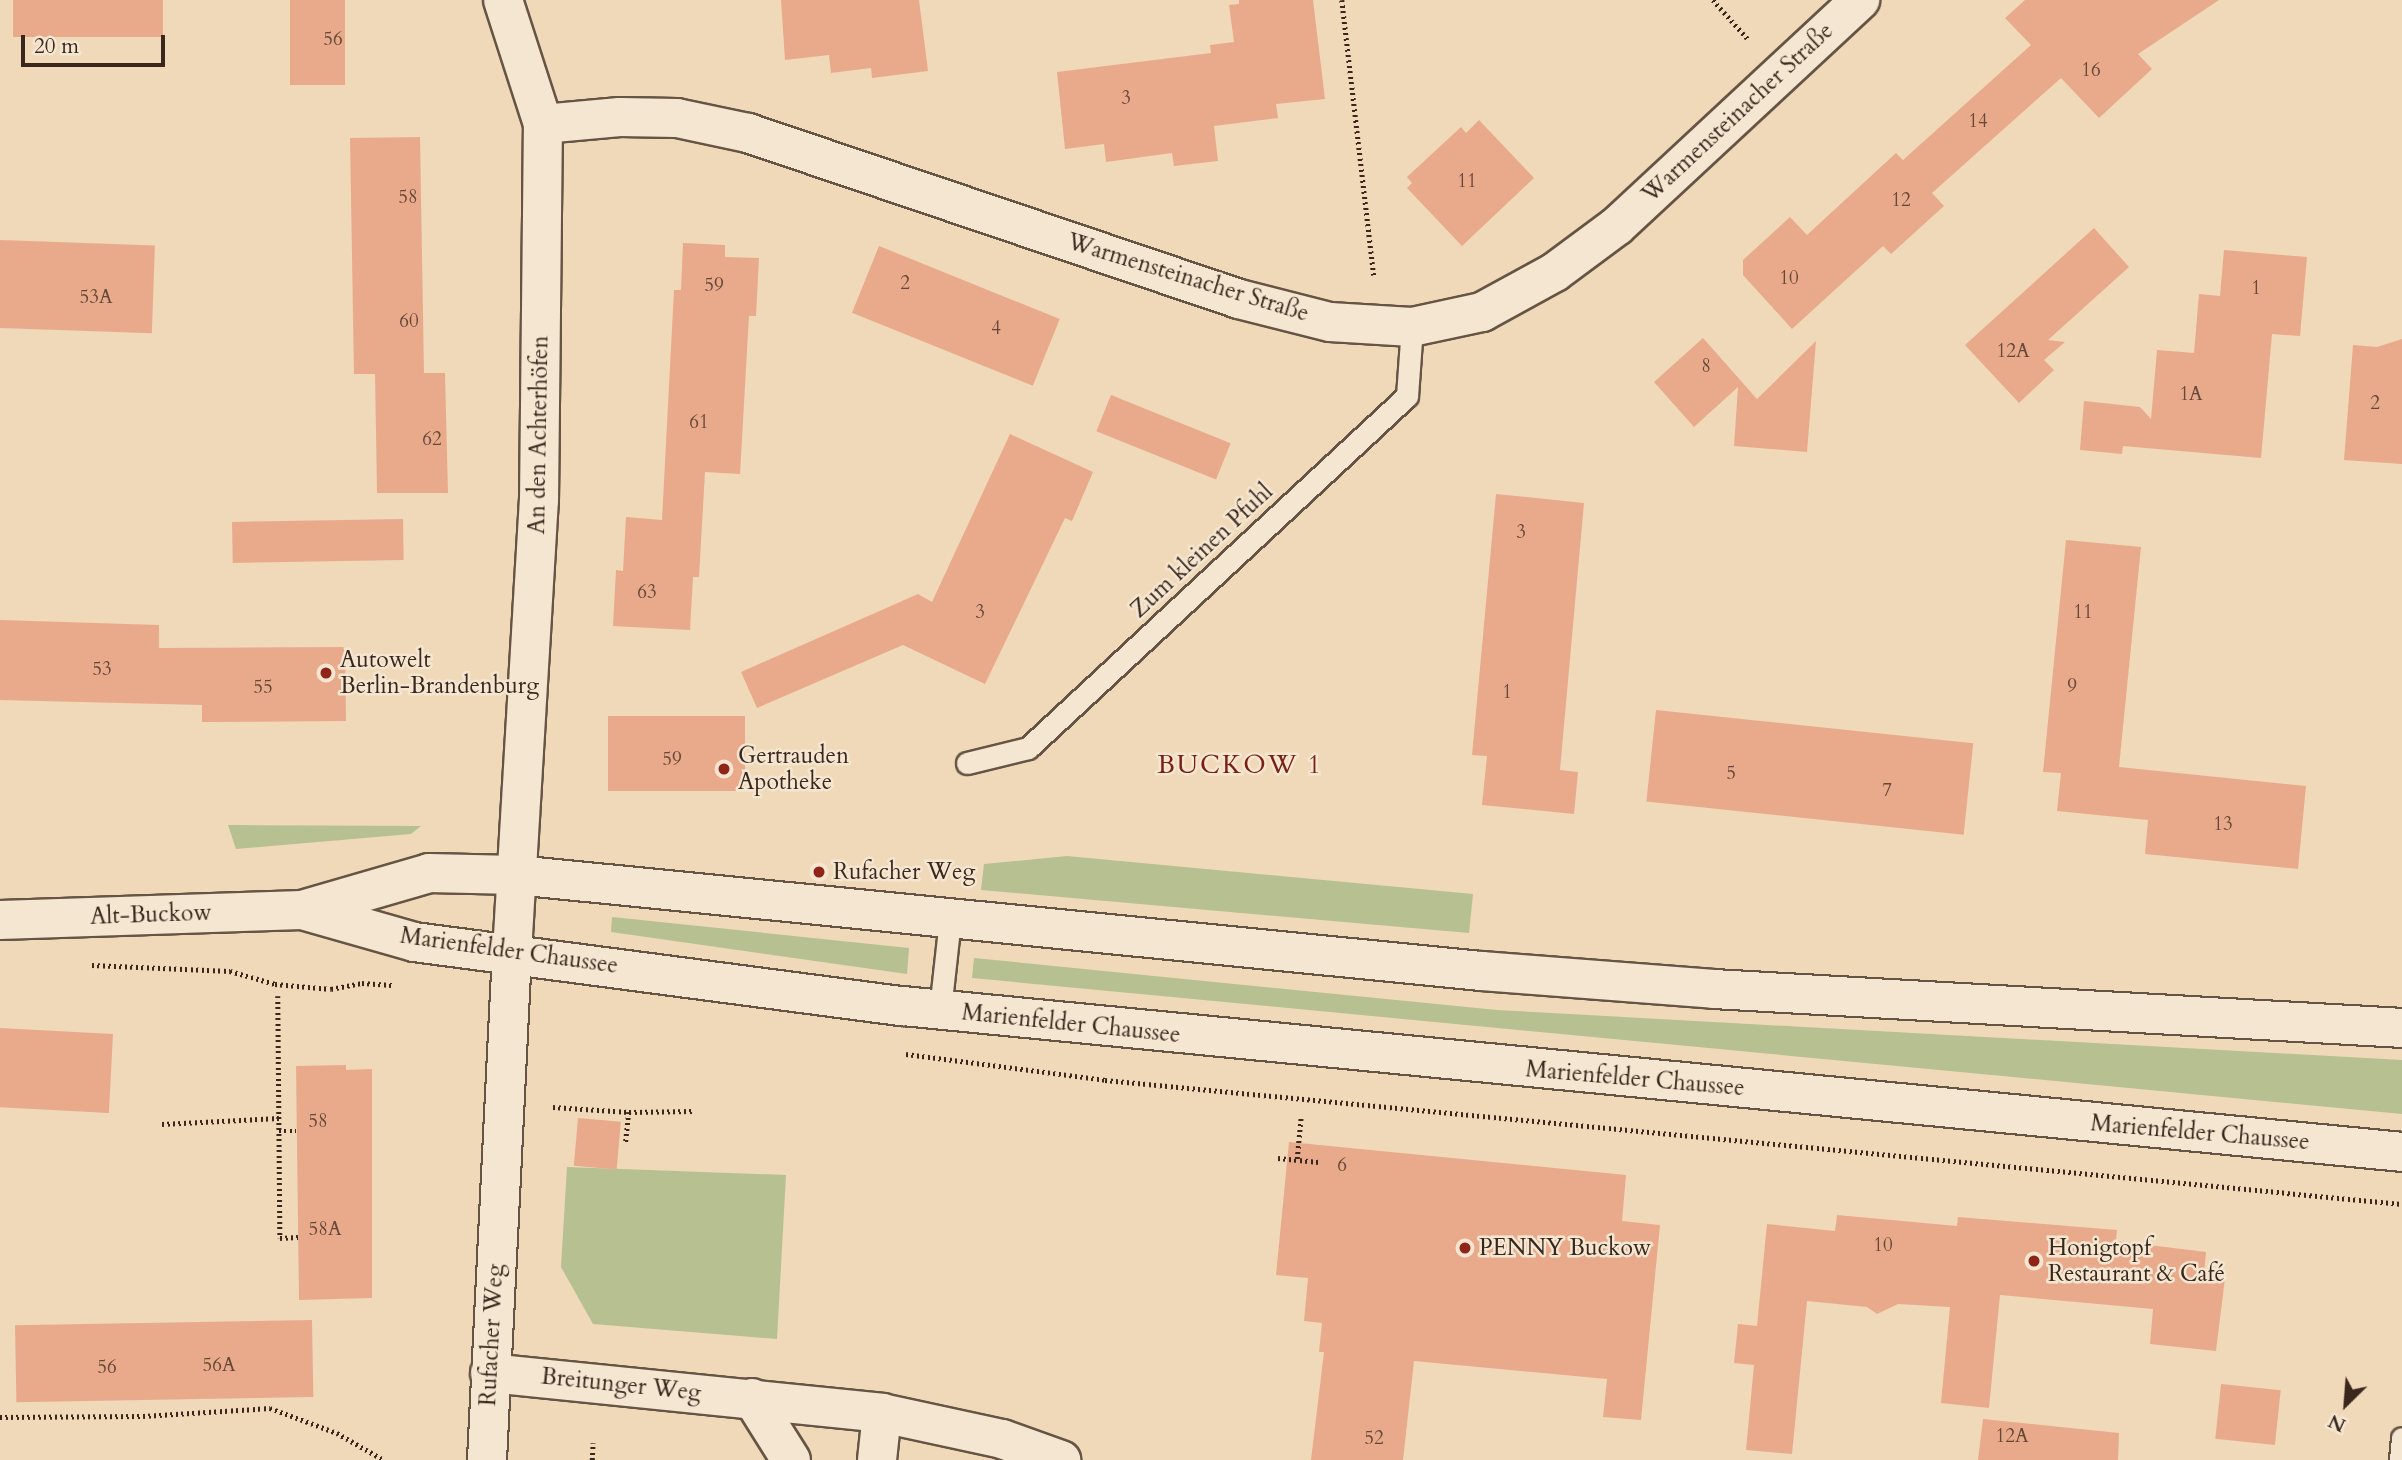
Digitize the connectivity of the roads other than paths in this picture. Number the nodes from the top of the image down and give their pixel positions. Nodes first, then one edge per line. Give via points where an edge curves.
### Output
1 (503, 0) edge
2 (1860, 0) edge
3 (543, 124) junction
4 (1412, 327) junction
5 (967, 763) dead end
6 (516, 875) junction
7 (302, 910) junction
8 (950, 919) junction
9 (0, 920) edge
10 (512, 953) junction
11 (940, 1010) junction
12 (2402, 1028) edge
13 (2402, 1152) edge
14 (490, 1373) junction
15 (752, 1398) junction
16 (882, 1413) junction
17 (2402, 1438) edge
18 (487, 1460) edge
19 (791, 1460) edge
20 (877, 1460) edge
21 (1061, 1460) edge
22 (2400, 1460) edge

1 - 3 main road, An den Achterhöfen
2 - 4 main road, Warmensteinacher Straße via 1617,226 1555,272 1482,312
3 - 4 main road, Warmensteinacher Straße via 621,117 677,118 748,133 1239,299 1329,322
3 - 6 main road, An den Achterhöfen via 539,501
4 - 5 lane, Zum kleinen Pfuhl via 1407,396 1028,748
6 - 7 main road via 429,873
6 - 8 main road
6 - 10 main road, Rufacher Weg
7 - 9 main road, Alt-Buckow
7 - 10 main road, Marienfelder Chaussee via 414,942
8 - 11 lane
8 - 12 main road via 1714,989
10 - 11 main road, Marienfelder Chaussee
10 - 14 main road, Rufacher Weg
11 - 13 main road, Marienfelder Chaussee
14 - 15 main road, Breitunger Weg
14 - 18 main road, Rufacher Weg
15 - 16 main road, Breitunger Weg
15 - 19 main road
16 - 20 main road
16 - 21 main road, Breitunger Weg via 1002,1439
17 - 22 lane

